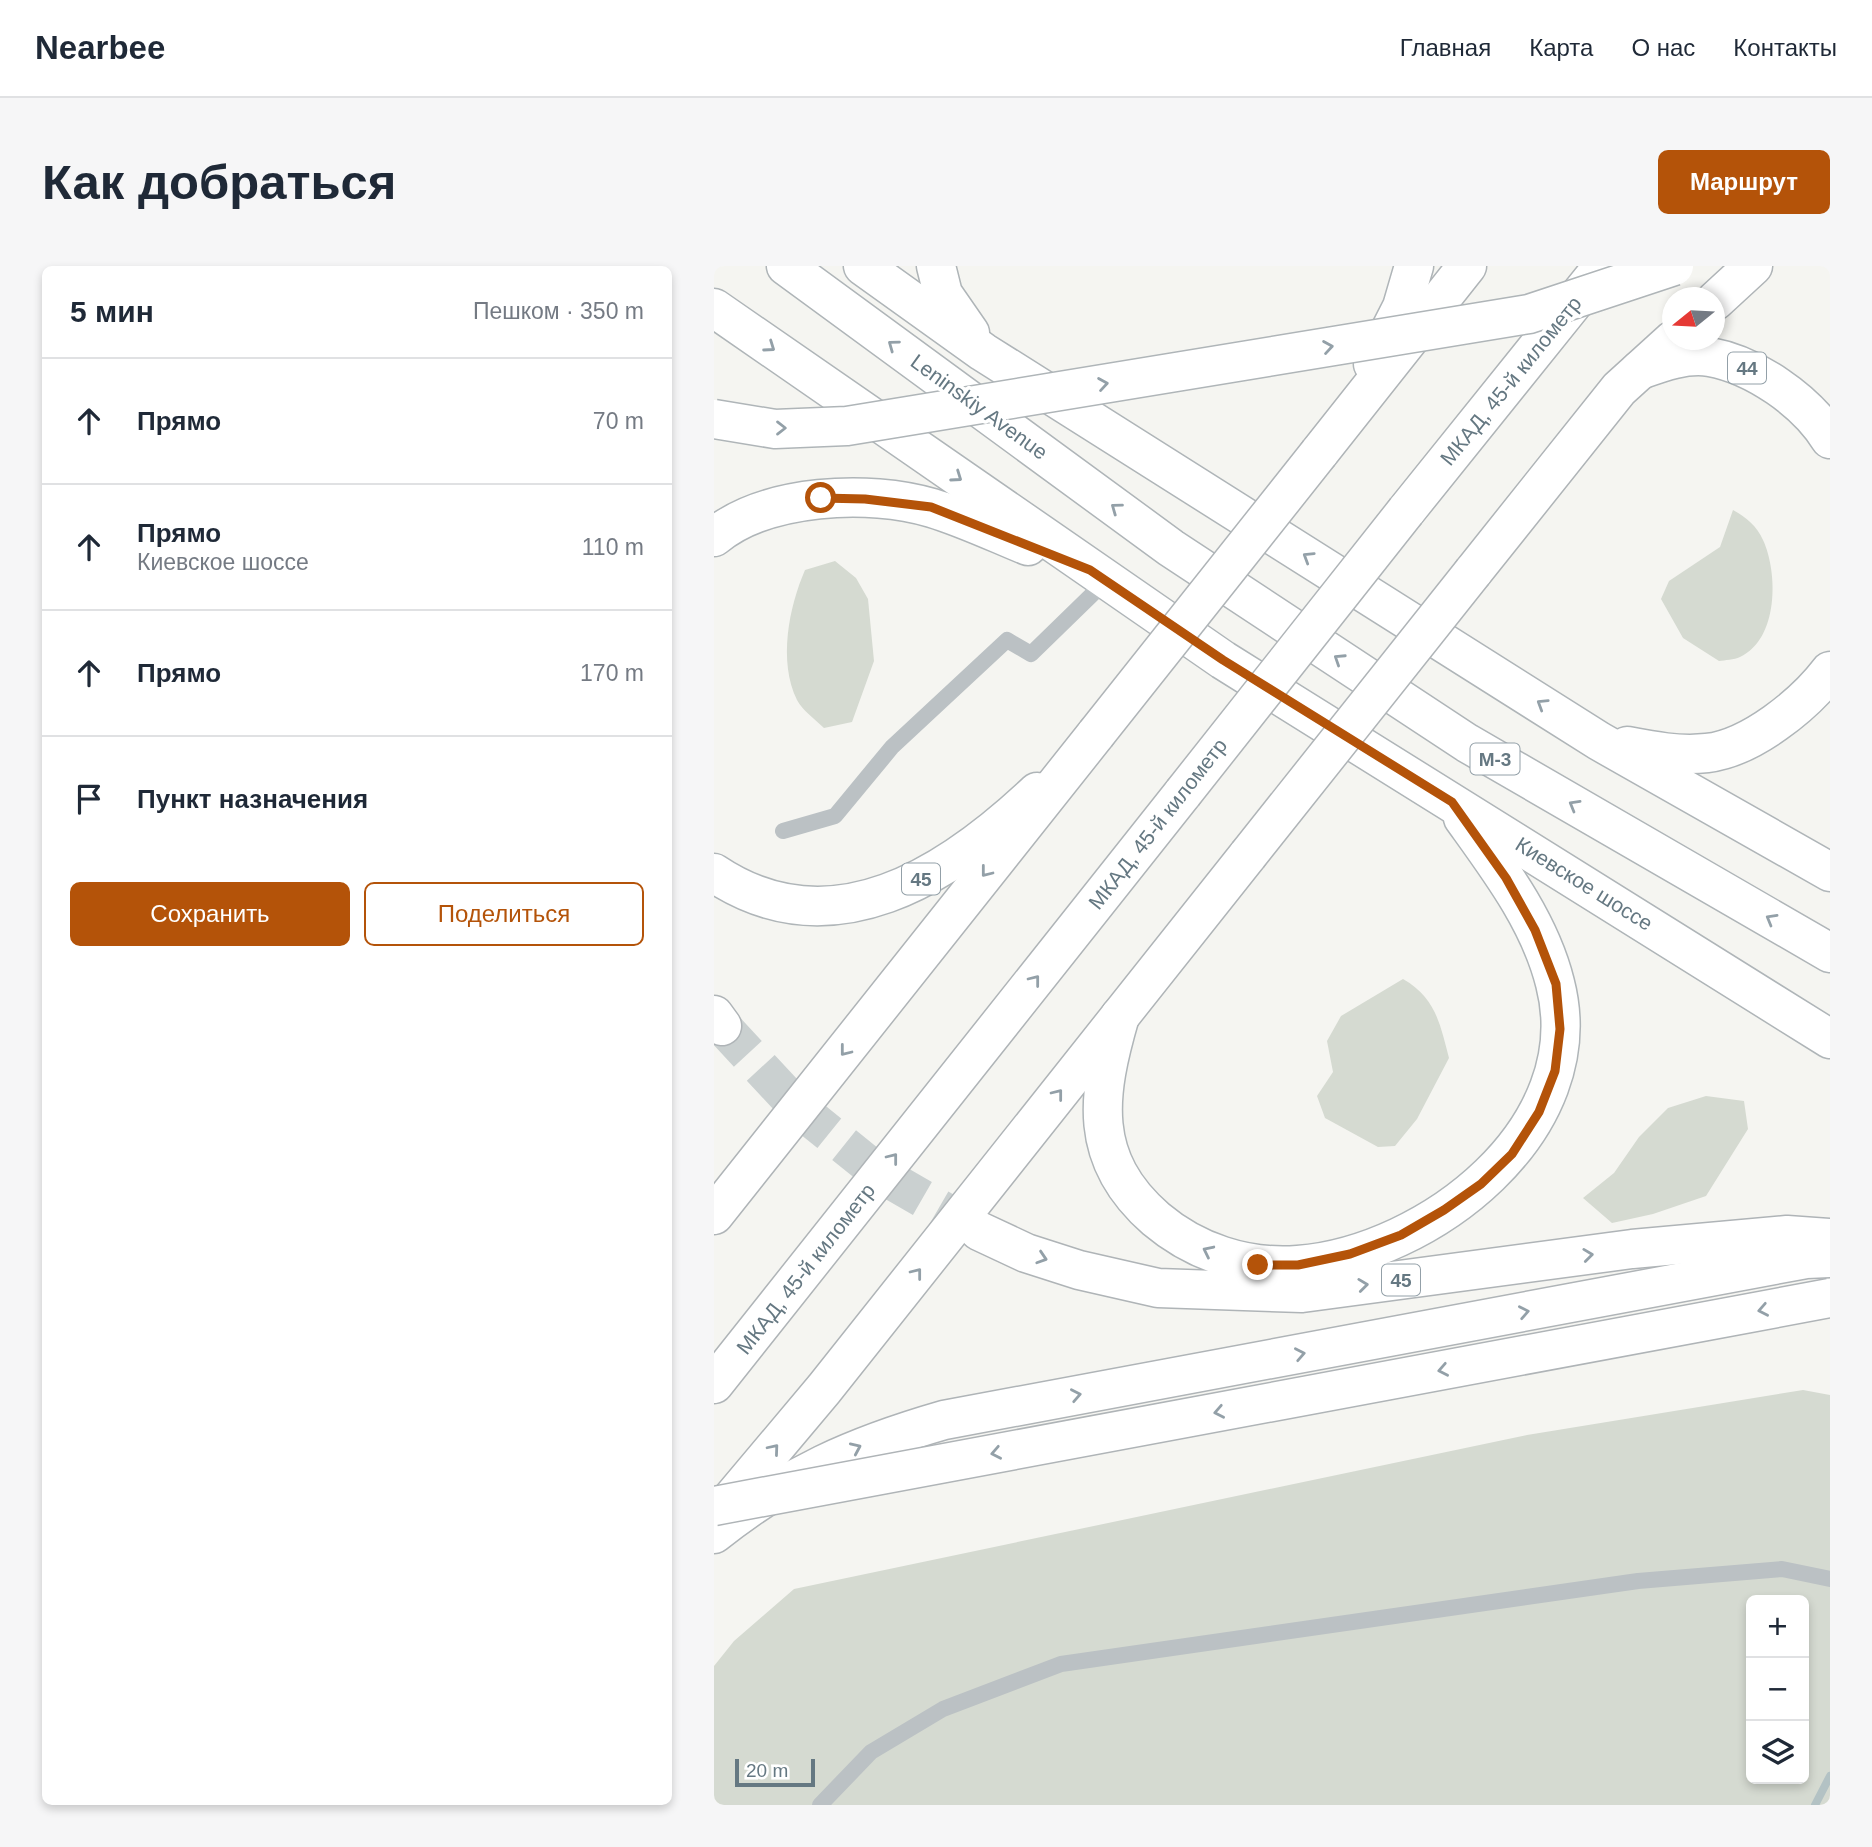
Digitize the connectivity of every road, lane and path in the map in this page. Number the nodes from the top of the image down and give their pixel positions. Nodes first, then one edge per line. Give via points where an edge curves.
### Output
1 (786, 266) edge
2 (863, 266) edge
3 (936, 266) edge
4 (1415, 266) edge
5 (1467, 266) edge
6 (1603, 266) edge
7 (1674, 266) edge
8 (1753, 266) edge
9 (1725, 292) edge
10 (714, 308) edge
11 (1662, 350) edge
12 (983, 352) junction
13 (1640, 370) junction
14 (714, 419) edge
15 (1830, 439) edge
16 (1321, 451) junction
17 (714, 537) edge
18 (1098, 576) junction
19 (1830, 671) edge
20 (1093, 738) junction
21 (1600, 741) junction
22 (1452, 802) junction
23 (783, 831) dead end
24 (1830, 872) edge
25 (714, 873) edge
26 (1830, 953) edge
27 (1120, 1016) junction
28 (1830, 1039) edge
29 (714, 1215) edge
30 (979, 1231) tunnel mouth
31 (1830, 1238) edge
32 (1830, 1258) edge
33 (1830, 1298) edge
34 (714, 1384) edge
35 (714, 1506) edge
36 (714, 1520) edge
37 (714, 1534) edge
38 (1830, 1579) edge
39 (820, 1805) edge

26 -> 1 main road, Leninskiy Avenue / М-3 via 1466,743 1171,548
2 - 12 main road
3 - 12 main road via 943,294
4 - 16 main road via 1390,331
5 - 16 main road
34 -> 6 main road, МКАД, 45-й километр, bridge
14 -> 7 main road, bridge via 775,429 847,426 1529,314
8 - 9 main road
10 -> 18 main road
11 - 13 main road
21 -> 12 main road
13 - 15 main road, 44 via 1670,359 1708,356 1749,369 1789,396
13 - 27 main road, bridge via 1619,388
16 - 20 main road, bridge
17 - 18 main road via 769,509 821,498 865,499 931,507
18 - 22 main road, Киевское шоссе via 1223,660
18 - 23 lane via 1031,654 1007,640 892,747 835,816
19 - 21 main road via 1784,716 1749,739 1709,753 1666,754
20 - 25 main road, 45 via 959,859 908,886 861,902 805,905 757,896
20 -> 29 main road
21 - 24 main road
22 -> 27 main road via 1506,878 1535,930 1556,984 1560,1029 1555,1071 1539,1112 1512,1154 1444,1210 1401,1235 1298,1265 1258,1265 1217,1256 1173,1234 1139,1204 1111,1162 1101,1115 1104,1071
22 - 28 main road, Киевское шоссе
36 -> 27 main road
30 -> 31 main road, 45 via 1079,1270 1158,1288 1302,1293 1632,1250 1787,1235
37 -> 32 main road via 754,1502 809,1469 873,1441 944,1420
33 -> 35 main road, bridge
38 - 39 lane via 1782,1569 1638,1581 1060,1664 943,1709 919,1723 871,1752

